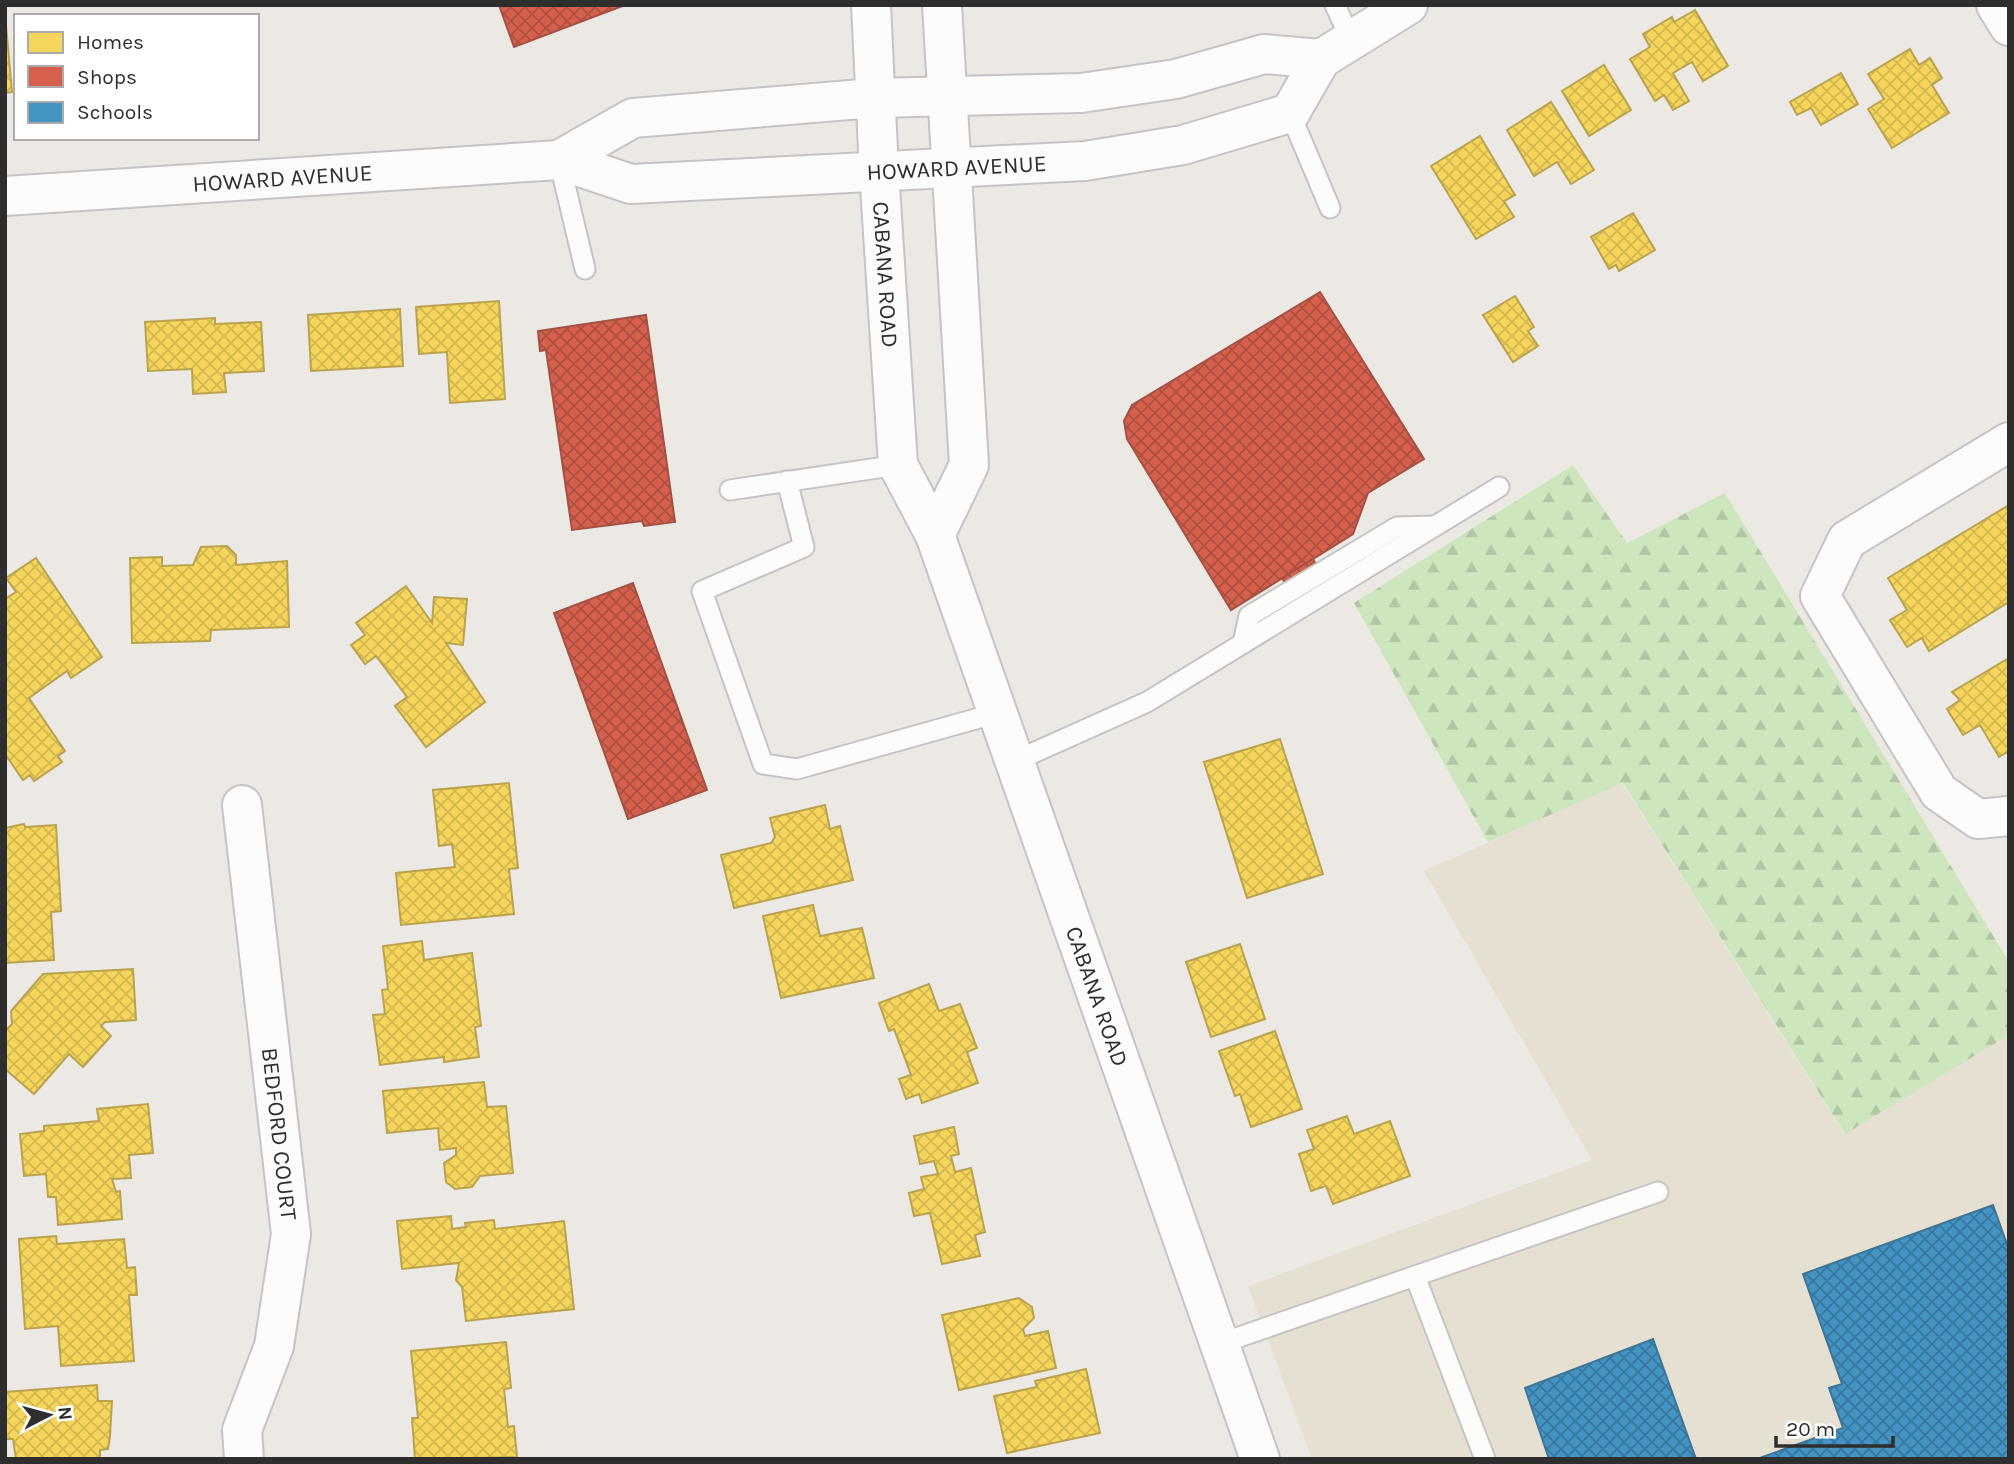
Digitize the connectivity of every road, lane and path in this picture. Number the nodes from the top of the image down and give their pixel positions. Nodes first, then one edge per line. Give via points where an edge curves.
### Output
1 (871, 5) edge
2 (942, 5) edge
3 (1335, 5) edge
4 (1408, 5) edge
5 (1996, 5) edge
6 (2009, 26) edge
7 (1336, 49) junction
8 (947, 97) junction
9 (874, 98) junction
10 (1290, 113) junction
11 (559, 160) junction
12 (950, 167) junction
13 (879, 171) junction
14 (5, 195) edge
15 (1330, 208) dead end
16 (585, 269) dead end
17 (2009, 442) edge
18 (898, 465) junction
19 (787, 481) junction
20 (1499, 486) dead end
21 (730, 490) dead end
22 (935, 535) junction
23 (997, 713) junction
24 (1013, 762) junction
25 (242, 804) dead end
26 (2009, 816) edge
27 (1658, 1192) dead end
28 (1415, 1276) junction
29 (1219, 1344) junction
30 (244, 1459) edge
31 (1260, 1459) edge
32 (1485, 1459) edge

1 - 9 street, CABANA ROAD
2 - 8 street
3 - 7 lane
4 - 7 street
5 - 6 street
7 - 8 street, HOWARD AVENUE via 1264,54 1176,79 1080,93
7 - 10 street
8 - 9 street, HOWARD AVENUE
8 - 12 street
9 - 11 street, HOWARD AVENUE via 634,118
9 - 13 street, CABANA ROAD
10 - 12 street, HOWARD AVENUE via 1183,145 1097,159
10 - 15 lane
11 - 13 street, HOWARD AVENUE via 631,184
11 - 14 street, HOWARD AVENUE
11 - 16 lane
12 - 13 street, HOWARD AVENUE
12 - 22 street via 969,465
13 - 18 street, CABANA ROAD
17 - 26 street via 1847,540 1820,596 1939,792 1978,819
18 - 19 lane
18 - 22 street, CABANA ROAD
19 - 21 lane
19 - 23 lane via 804,547 702,591 763,764 797,769
20 - 24 lane via 1437,526 1397,527 1249,616 1243,643 1146,702
22 - 23 street, CABANA ROAD
23 - 24 street, CABANA ROAD
24 - 29 street, CABANA ROAD
25 - 30 street, BEDFORD COURT via 290,1234 274,1346 242,1430
27 - 28 lane
28 - 29 lane
28 - 32 lane
29 - 31 street, CABANA ROAD

